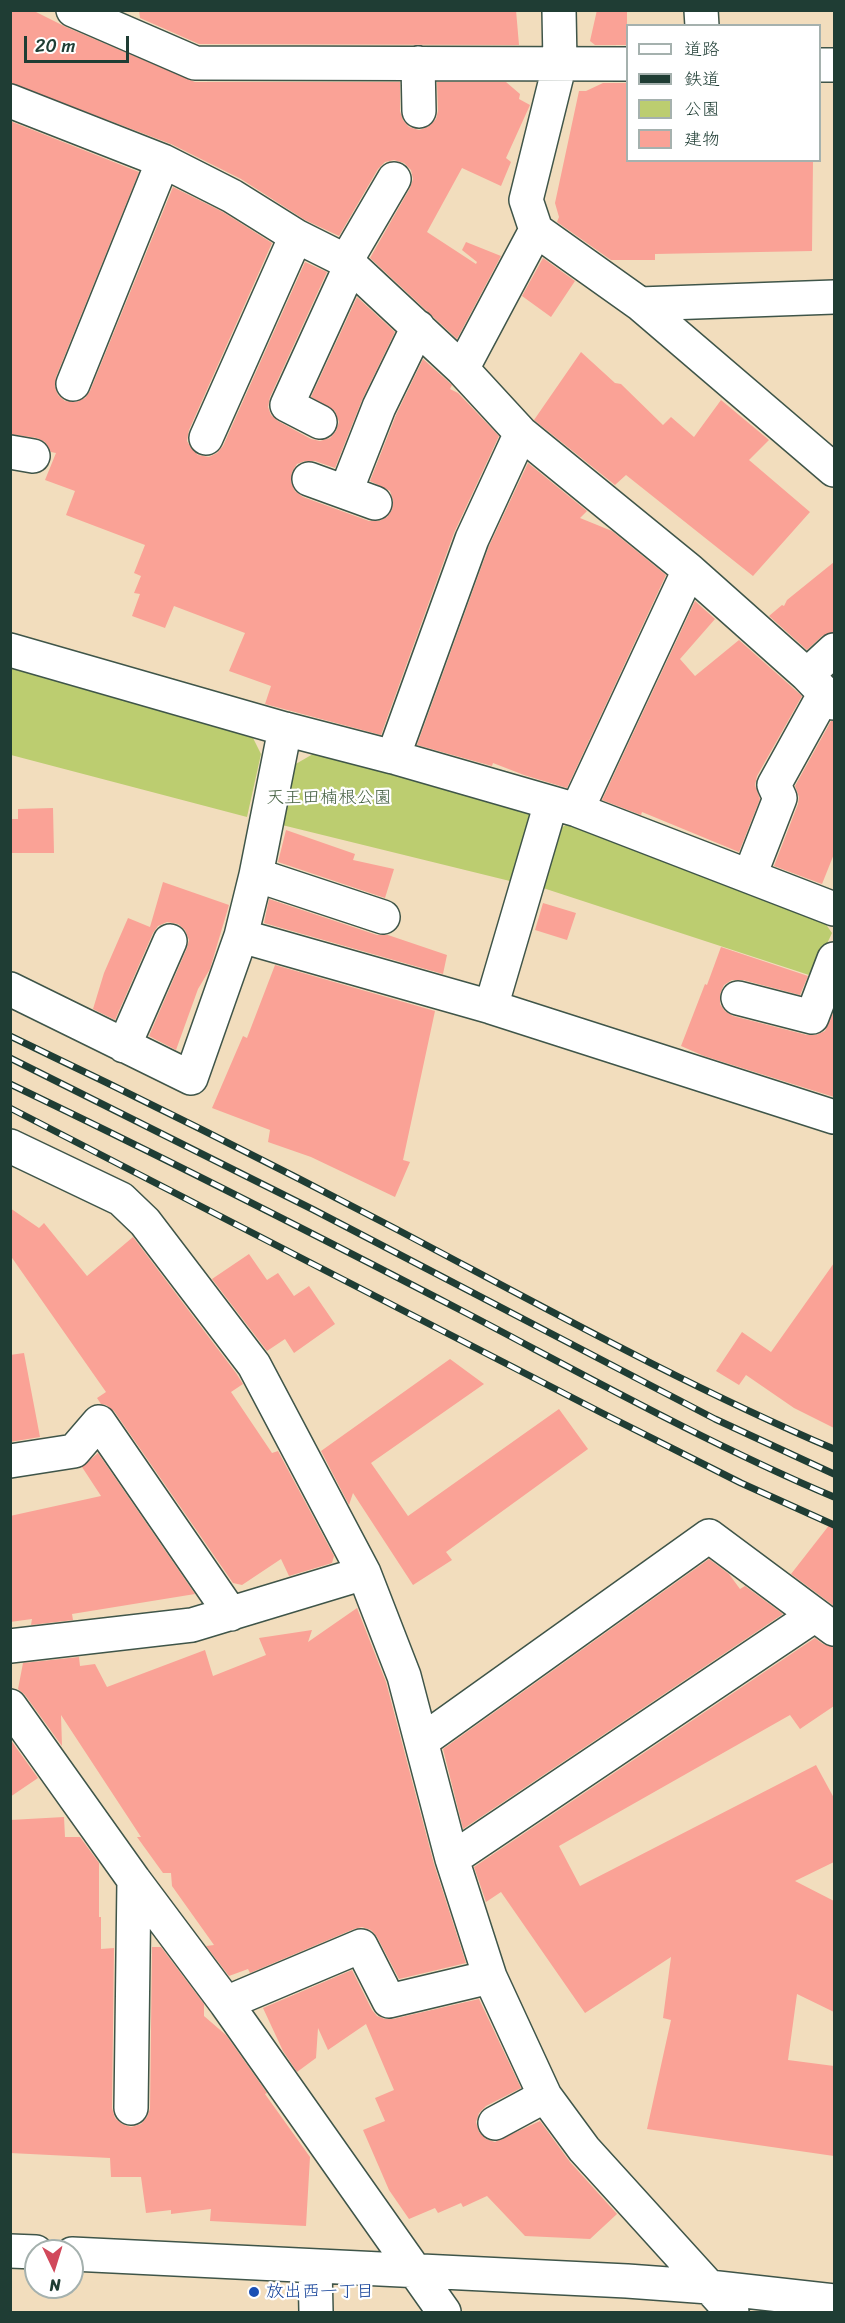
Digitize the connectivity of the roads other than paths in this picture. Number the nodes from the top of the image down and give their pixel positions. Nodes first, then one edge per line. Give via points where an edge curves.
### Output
1 (73, 10) edge
2 (560, 10) edge
3 (418, 63) junction
4 (560, 63) junction
5 (626, 64) edge
6 (10, 101) edge
7 (418, 111) dead end
8 (163, 161) junction
9 (394, 179) dead end
10 (537, 230) junction
11 (296, 236) junction
12 (348, 263) junction
13 (834, 297) edge
14 (640, 304) junction
15 (418, 327) junction
16 (462, 369) junction
17 (73, 384) dead end
18 (320, 422) dead end
19 (521, 433) junction
20 (206, 438) dead end
21 (834, 470) edge
22 (309, 479) dead end
23 (689, 570) junction
24 (10, 650) edge
25 (834, 650) edge
26 (822, 690) edge
27 (285, 729) junction
28 (393, 757) junction
29 (564, 807) junction
30 (256, 875) junction
31 (750, 875) junction
32 (834, 909) edge
33 (383, 917) dead end
34 (241, 936) junction
35 (170, 941) dead end
36 (834, 959) edge
37 (10, 989) edge
38 (738, 998) dead end
39 (491, 1007) junction
40 (124, 1046) junction
41 (834, 1117) edge
42 (10, 1146) edge
43 (10, 1461) edge
44 (364, 1573) junction
45 (231, 1614) junction
46 (825, 1622) edge
47 (10, 1646) edge
48 (10, 1706) edge
49 (422, 1741) junction
50 (452, 1859) junction
51 (134, 1880) junction
52 (490, 1977) junction
53 (226, 2003) junction
54 (545, 2096) junction
55 (131, 2108) dead end
56 (495, 2123) dead end
57 (84, 2255) edge
58 (315, 2266) junction
59 (414, 2271) junction
60 (709, 2287) junction
61 (834, 2301) edge
62 (315, 2313) edge
63 (444, 2313) edge
64 (732, 2313) edge

1 - 3 street via 195,63
2 - 4 street
3 - 4 street
3 - 7 street
4 - 5 street
4 - 10 street via 526,200
6 - 8 street
8 - 11 street via 232,196
8 - 17 street
9 - 12 street
10 - 14 street
10 - 16 street
11 - 12 street
11 - 20 street
12 - 15 street
12 - 18 street via 287,405
13 - 14 street
14 - 21 street
15 - 16 street
15 - 22 street via 379,407 361,497
16 - 19 street
19 - 23 street
19 - 28 street via 472,539
23 - 26 street
23 - 29 street
24 - 27 street
25 - 26 street
26 - 31 street via 774,785 780,798
27 - 28 street
27 - 30 street
28 - 29 street
29 - 31 street
29 - 39 street
30 - 33 street
30 - 34 street
31 - 32 street
34 - 39 street
34 - 40 street via 191,1078
35 - 40 street
36 - 38 street via 812,1017
37 - 40 street
39 - 41 street
42 - 44 street via 121,1199 145,1222 254,1365
43 - 45 street via 75,1451 99,1422
44 - 45 street
44 - 49 street via 404,1676
45 - 47 street via 192,1625
46 - 49 street via 709,1536
46 - 50 street
48 - 51 street
49 - 50 street
50 - 52 street
51 - 53 street
51 - 55 street
52 - 53 street via 389,2001 361,1946
52 - 54 street
53 - 59 street
54 - 56 street
54 - 60 street via 584,2149
57 - 58 street
58 - 59 street
58 - 62 street
59 - 60 street
59 - 63 street
60 - 61 street
60 - 64 street

